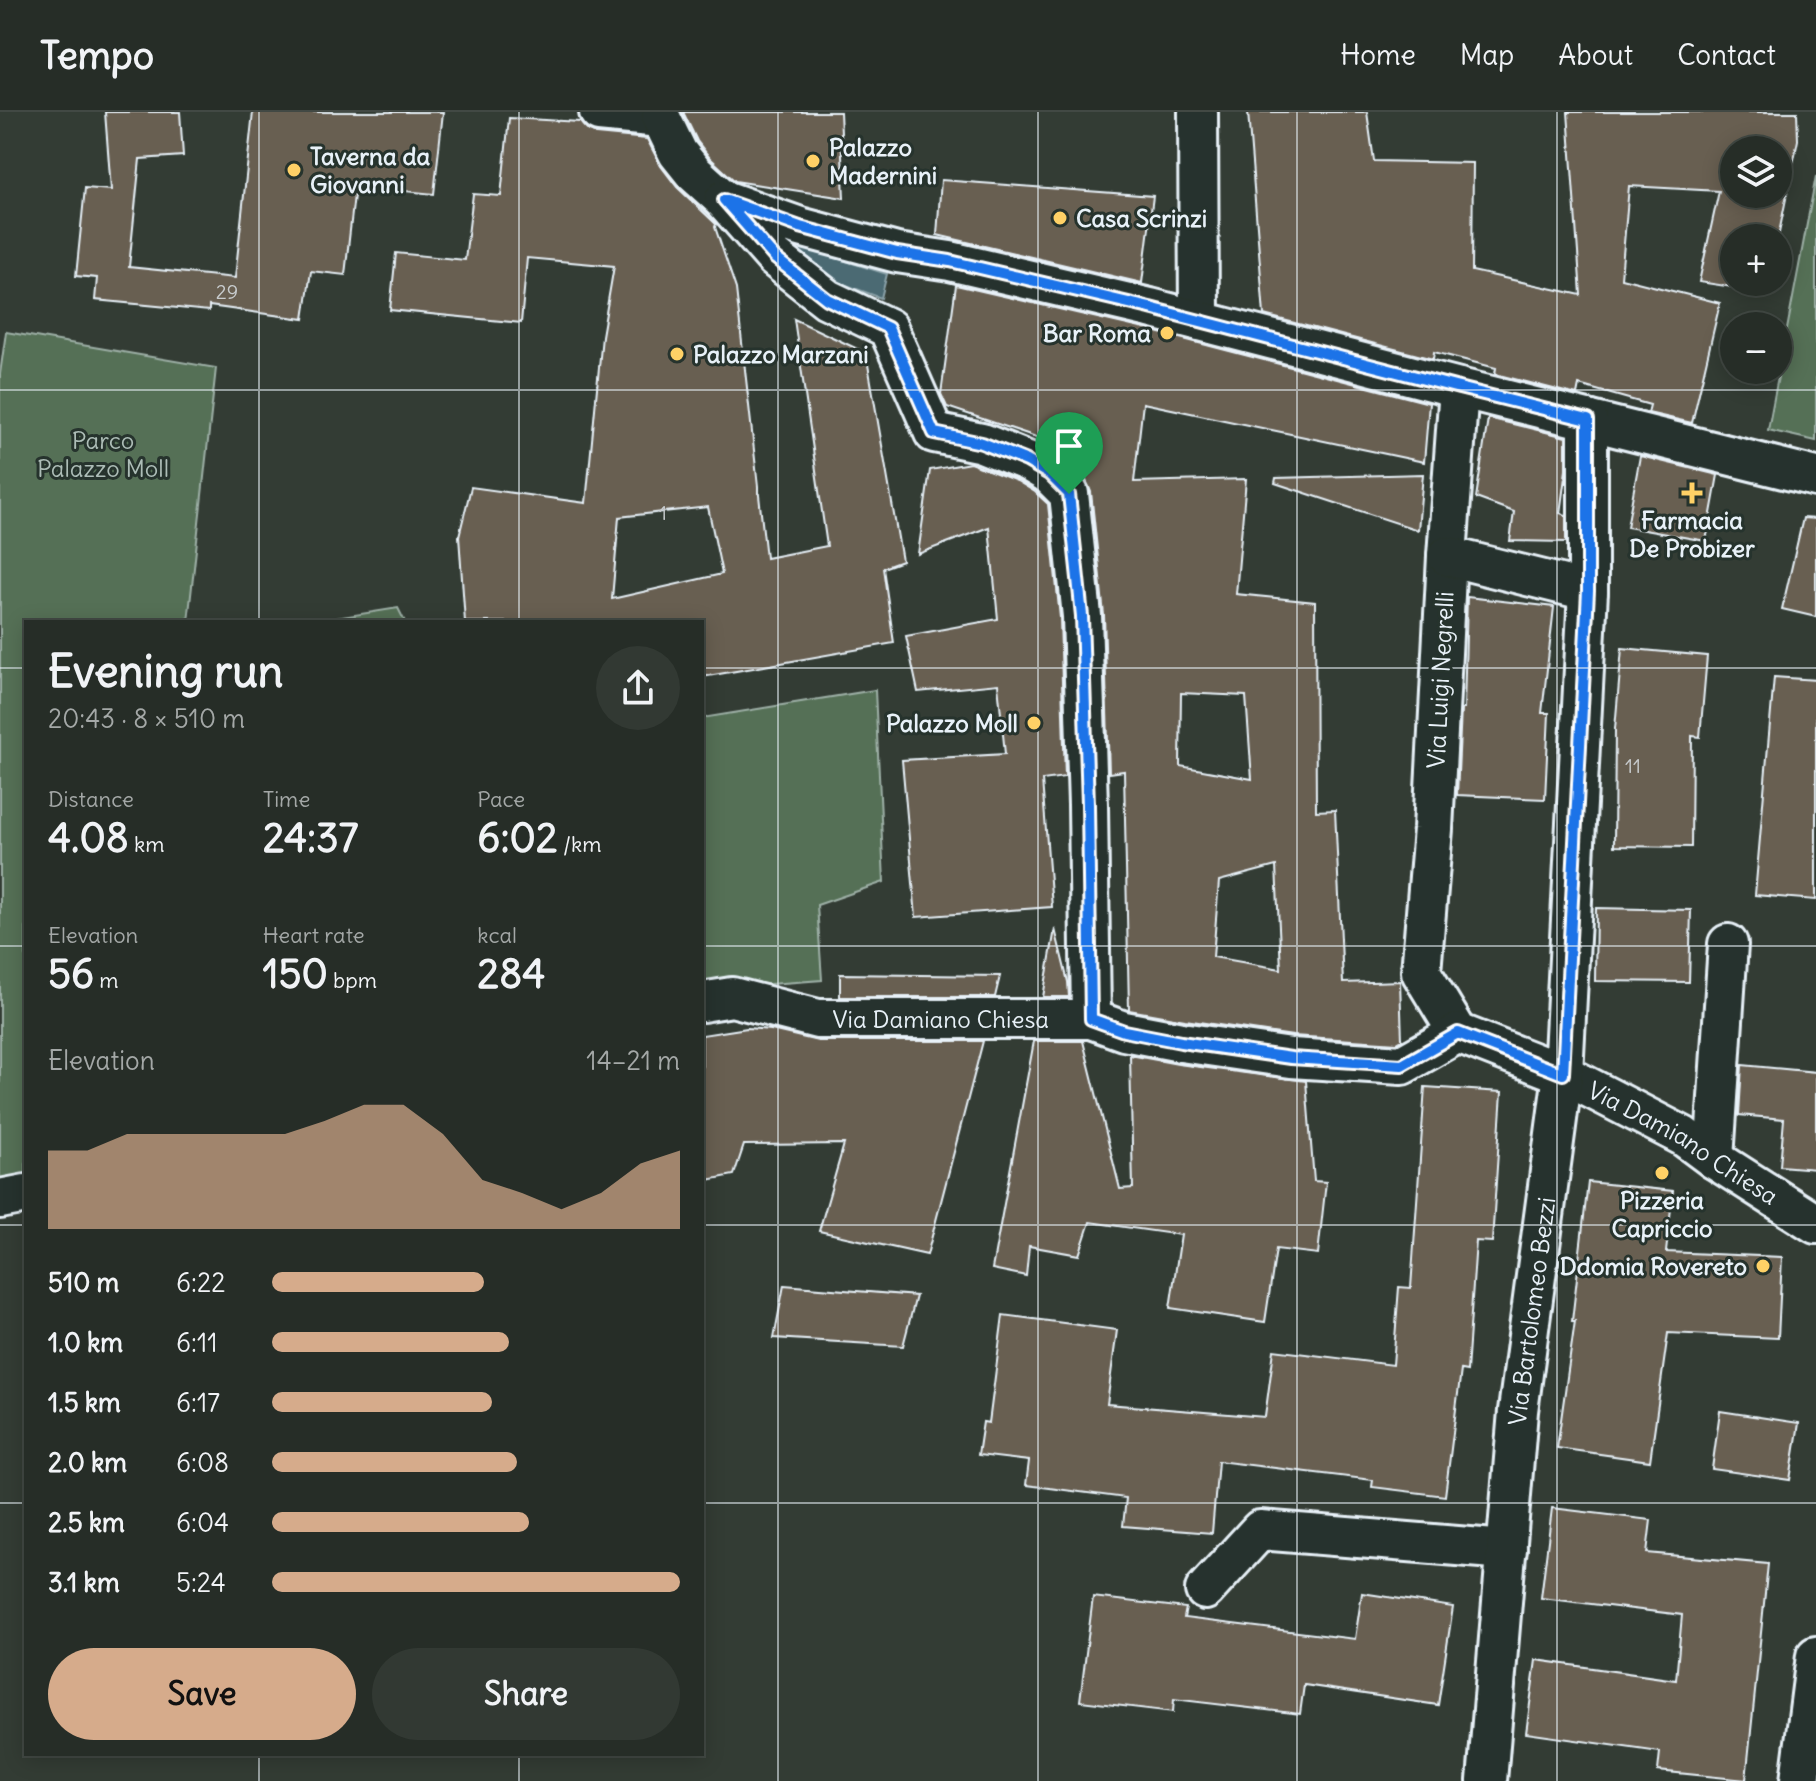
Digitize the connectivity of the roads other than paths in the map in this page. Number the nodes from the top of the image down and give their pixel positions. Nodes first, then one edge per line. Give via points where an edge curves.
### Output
1 (599, 112) edge
2 (1198, 112) edge
3 (661, 115) edge
4 (724, 200) junction
5 (1199, 321) junction
6 (1459, 388) junction
7 (1588, 420) junction
8 (1816, 477) edge
9 (1447, 556) junction
10 (1588, 591) junction
11 (1728, 944) dead end
12 (704, 1002) edge
13 (1091, 1019) junction
14 (1458, 1033) junction
15 (1563, 1074) junction
16 (1714, 1159) junction
17 (24, 1194) edge
18 (0, 1199) edge
19 (1816, 1224) edge
20 (1507, 1550) junction
21 (1205, 1590) dead end
22 (1814, 1672) edge
23 (1487, 1781) edge
24 (1800, 1781) edge

1 - 3 street
2 - 5 street
3 - 4 street via 678,153
4 - 5 street via 897,253
4 - 13 street via 775,258 827,299 888,328 934,433 982,443 1027,461 1069,494 1082,616
5 - 6 street
6 - 7 street
6 - 9 street, Via Luigi Negrelli
7 - 8 street
7 - 10 street, Via Bartolomeo Bezzi
9 - 10 street
9 - 14 street, Via Luigi Negrelli via 1421,972
10 - 15 street, Via Bartolomeo Bezzi
11 - 16 street
12 - 13 street, Via Damiano Chiesa via 732,997 818,1019
13 - 14 street, Via Damiano Chiesa via 1181,1042 1291,1058 1402,1065
14 - 15 street, Via Damiano Chiesa
15 - 16 street, Via Damiano Chiesa via 1683,1136
15 - 20 street, Via Bartolomeo Bezzi via 1518,1411
16 - 19 street, Via Damiano Chiesa
17 - 18 street
20 - 21 street via 1260,1530
20 - 23 street, Via Bartolomeo Bezzi
22 - 24 street

